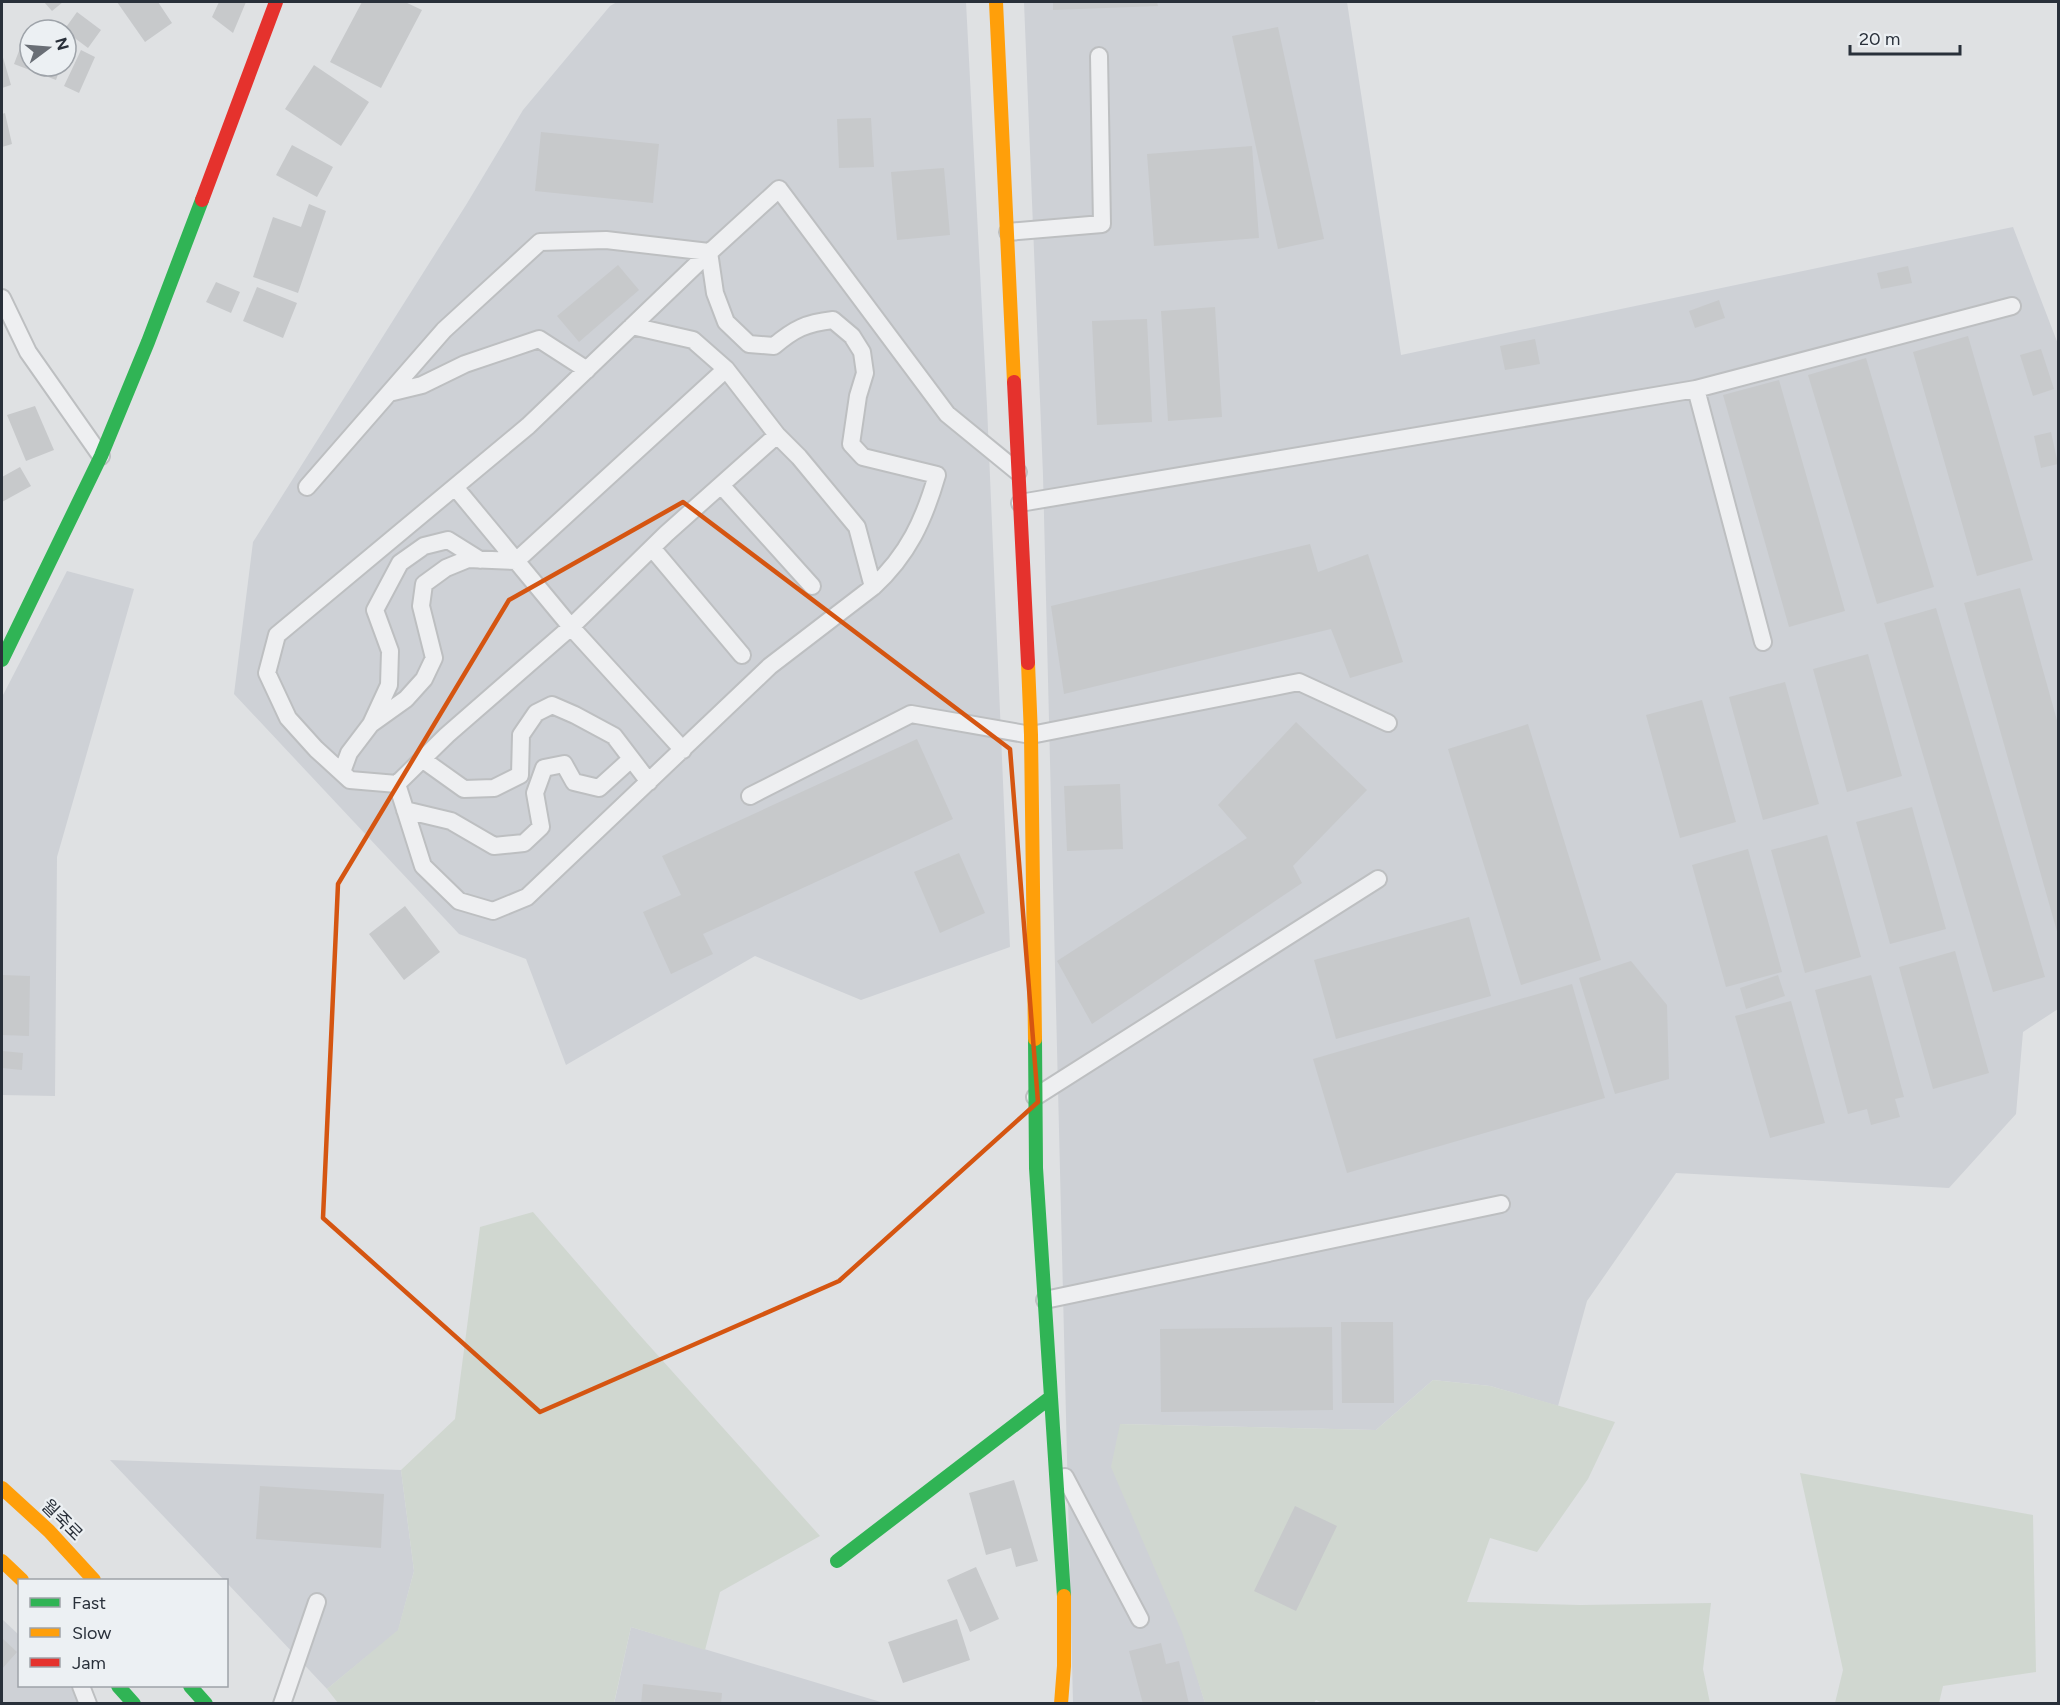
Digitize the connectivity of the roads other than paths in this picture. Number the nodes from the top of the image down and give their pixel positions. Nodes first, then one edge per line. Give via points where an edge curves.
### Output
1 (276, 2) edge
2 (996, 2) edge
3 (1099, 56) dead end
4 (1008, 232) junction
5 (709, 252) junction
6 (2, 298) edge
7 (2012, 306) dead end
8 (632, 326) junction
9 (726, 369) junction
10 (587, 370) junction
11 (1696, 389) junction
12 (389, 393) junction
13 (777, 435) junction
14 (101, 456) junction
15 (1019, 473) junction
16 (720, 485) junction
17 (307, 487) dead end
18 (455, 487) junction
19 (1020, 503) junction
20 (652, 549) junction
21 (480, 560) junction
22 (516, 561) junction
23 (812, 586) dead end
24 (873, 587) junction
25 (571, 627) junction
26 (1763, 642) dead end
27 (742, 655) dead end
28 (2, 660) edge
29 (1388, 723) dead end
30 (371, 724) junction
31 (1031, 735) junction
32 (683, 750) junction
33 (422, 759) junction
34 (631, 759) junction
35 (342, 772) junction
36 (649, 782) junction
37 (397, 784) junction
38 (750, 796) dead end
39 (405, 810) junction
40 (1378, 879) dead end
41 (1035, 1097) junction
42 (1501, 1204) dead end
43 (1045, 1300) junction
44 (1051, 1397) junction
45 (1056, 1461) junction
46 (2, 1488) edge
47 (2, 1561) edge
48 (837, 1561) dead end
49 (20, 1579) edge
50 (92, 1579) edge
51 (317, 1602) dead end
52 (1140, 1618) dead end
53 (81, 1687) edge
54 (119, 1687) edge
55 (191, 1687) edge
56 (88, 1704) edge
57 (134, 1704) edge
58 (206, 1704) edge
59 (282, 1704) edge
60 (1061, 1704) edge

1 - 14 street
2 - 4 street
3 - 4 lane via 1102,224
4 - 15 street
5 - 8 lane
5 - 12 lane via 606,240 540,242 444,330
5 - 15 lane via 779,189 947,414
5 - 24 lane via 714,293 726,322 749,344 774,346 792,331 812,322 833,320 852,336 862,352 866,373 858,396 851,444 863,457 937,476 912,542
6 - 14 lane via 28,352
7 - 11 lane
8 - 9 lane via 693,340
8 - 10 lane
9 - 13 lane
9 - 22 lane
10 - 12 lane via 539,339 465,364 422,385
10 - 18 lane
11 - 19 lane
11 - 26 lane
12 - 17 lane
13 - 16 lane
13 - 24 lane via 857,527
14 - 28 street
15 - 19 street
16 - 20 lane
16 - 23 lane
18 - 22 lane
18 - 35 lane via 277,635 267,673 288,718
19 - 31 street
20 - 25 lane
20 - 27 lane
21 - 22 lane
21 - 30 lane via 468,559 446,568 424,584 421,606 434,658 424,679 406,699
21 - 30 lane via 448,540 424,546 400,563 375,610 390,651 388,685
22 - 25 lane
24 - 32 lane via 770,666
25 - 32 lane
25 - 33 lane
29 - 31 lane via 1299,682
30 - 35 lane via 349,753
31 - 38 lane via 911,714
31 - 41 street
32 - 36 lane
33 - 34 lane via 464,789 494,788 520,775 521,735 536,713 552,705 614,736
33 - 37 lane
34 - 36 lane
34 - 39 lane via 599,788 574,782 564,764 544,768 535,793 541,827 524,843 494,846 451,821
35 - 37 lane via 350,780
36 - 39 lane via 527,897 493,911 459,902 423,866
37 - 39 lane
40 - 41 lane
41 - 43 street
42 - 43 lane
43 - 44 street
44 - 45 street
44 - 48 street
45 - 52 lane
45 - 60 street via 1064,1578
46 - 50 street, 월죽로 via 49,1531
47 - 49 street
51 - 59 lane
53 - 56 lane
54 - 57 street
55 - 58 street

